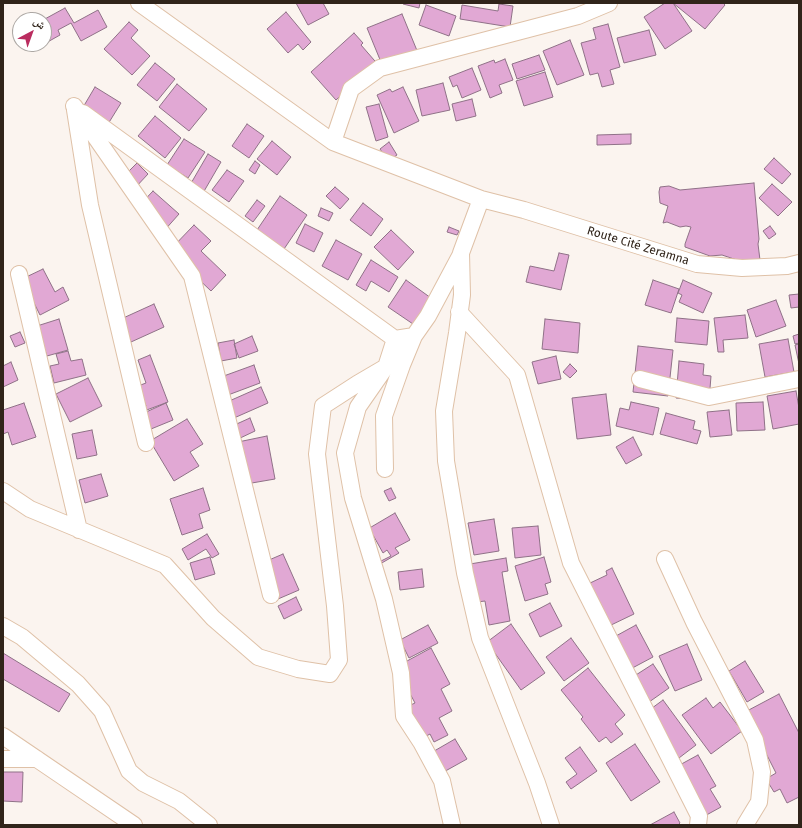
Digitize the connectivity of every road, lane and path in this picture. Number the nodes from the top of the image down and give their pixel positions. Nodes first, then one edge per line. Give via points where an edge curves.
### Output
1 (139, 3) edge
2 (609, 3) edge
3 (74, 106) junction
4 (333, 142) junction
5 (481, 199) junction
6 (461, 253) junction
7 (799, 263) edge
8 (19, 274) dead end
9 (459, 312) junction
10 (414, 336) junction
11 (395, 339) junction
12 (386, 367) junction
13 (640, 379) dead end
14 (799, 380) edge
15 (146, 443) dead end
16 (385, 469) dead end
17 (3, 492) edge
18 (79, 530) junction
19 (665, 559) dead end
20 (271, 595) dead end
21 (3, 626) edge
22 (3, 736) edge
23 (3, 759) edge
24 (37, 759) junction
25 (134, 825) edge
26 (209, 825) edge
27 (452, 825) edge
28 (551, 825) edge
29 (698, 825) edge
30 (745, 825) edge

1 - 4 street, Route Cité Zeramna
2 - 4 street via 578,16 380,68 350,90
3 - 11 street
3 - 15 street via 90,205
3 - 20 street via 192,276
4 - 5 street, Route Cité Zeramna
5 - 6 street
5 - 7 street, Route Cité Zeramna via 697,264 742,268
6 - 9 street via 462,295
6 - 10 street via 428,316
8 - 18 street
9 - 28 street via 444,411 446,461 465,573 480,638
9 - 29 street via 517,375 571,563 698,816
10 - 11 street
10 - 16 street via 384,416
11 - 12 street
12 - 18 street via 323,406 317,454 339,660 330,674 298,669 258,657 213,618 165,565
12 - 27 street via 358,407 346,453 353,498 384,599 401,673 404,716 442,781
13 - 14 street via 710,397
17 - 18 street via 30,509
19 - 30 street via 694,622 755,740 762,772 759,802
21 - 26 street via 22,637 78,684 102,711 129,771 143,783 179,801
22 - 24 street
23 - 24 street
24 - 25 street

